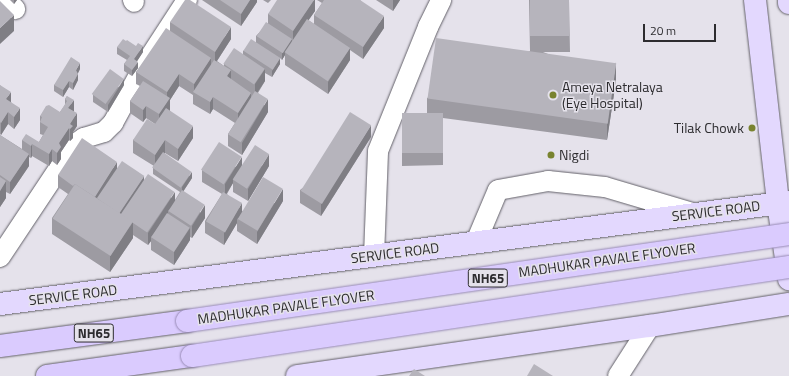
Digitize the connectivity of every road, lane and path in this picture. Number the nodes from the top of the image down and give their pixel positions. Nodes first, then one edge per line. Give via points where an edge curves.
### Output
1 (187, 0) edge
2 (441, 0) edge
3 (754, 0) edge
4 (784, 203) edge
5 (697, 214) junction
6 (789, 234) edge
7 (476, 242) junction
8 (374, 256) junction
9 (0, 257) edge
10 (789, 267) edge
11 (789, 279) edge
12 (4, 299) edge
13 (789, 304) edge
14 (650, 326) junction
15 (0, 346) edge
16 (48, 376) edge
17 (297, 376) edge
18 (618, 376) edge

1 - 9 street via 144,66 113,123 104,132 84,138 75,144
2 - 8 street via 378,151
3 - 4 main road
4 - 5 main road, SERVICE ROAD
4 - 11 main road
5 - 7 main road, SERVICE ROAD
5 - 7 street via 605,187 548,181 498,190
6 - 15 highway, MADHUKAR PAVALE FLYOVER / NH65, bridge
7 - 8 main road, SERVICE ROAD
8 - 12 main road, SERVICE ROAD
10 - 16 highway, NH65, bridge
13 - 14 main road
14 - 17 main road
14 - 18 street

